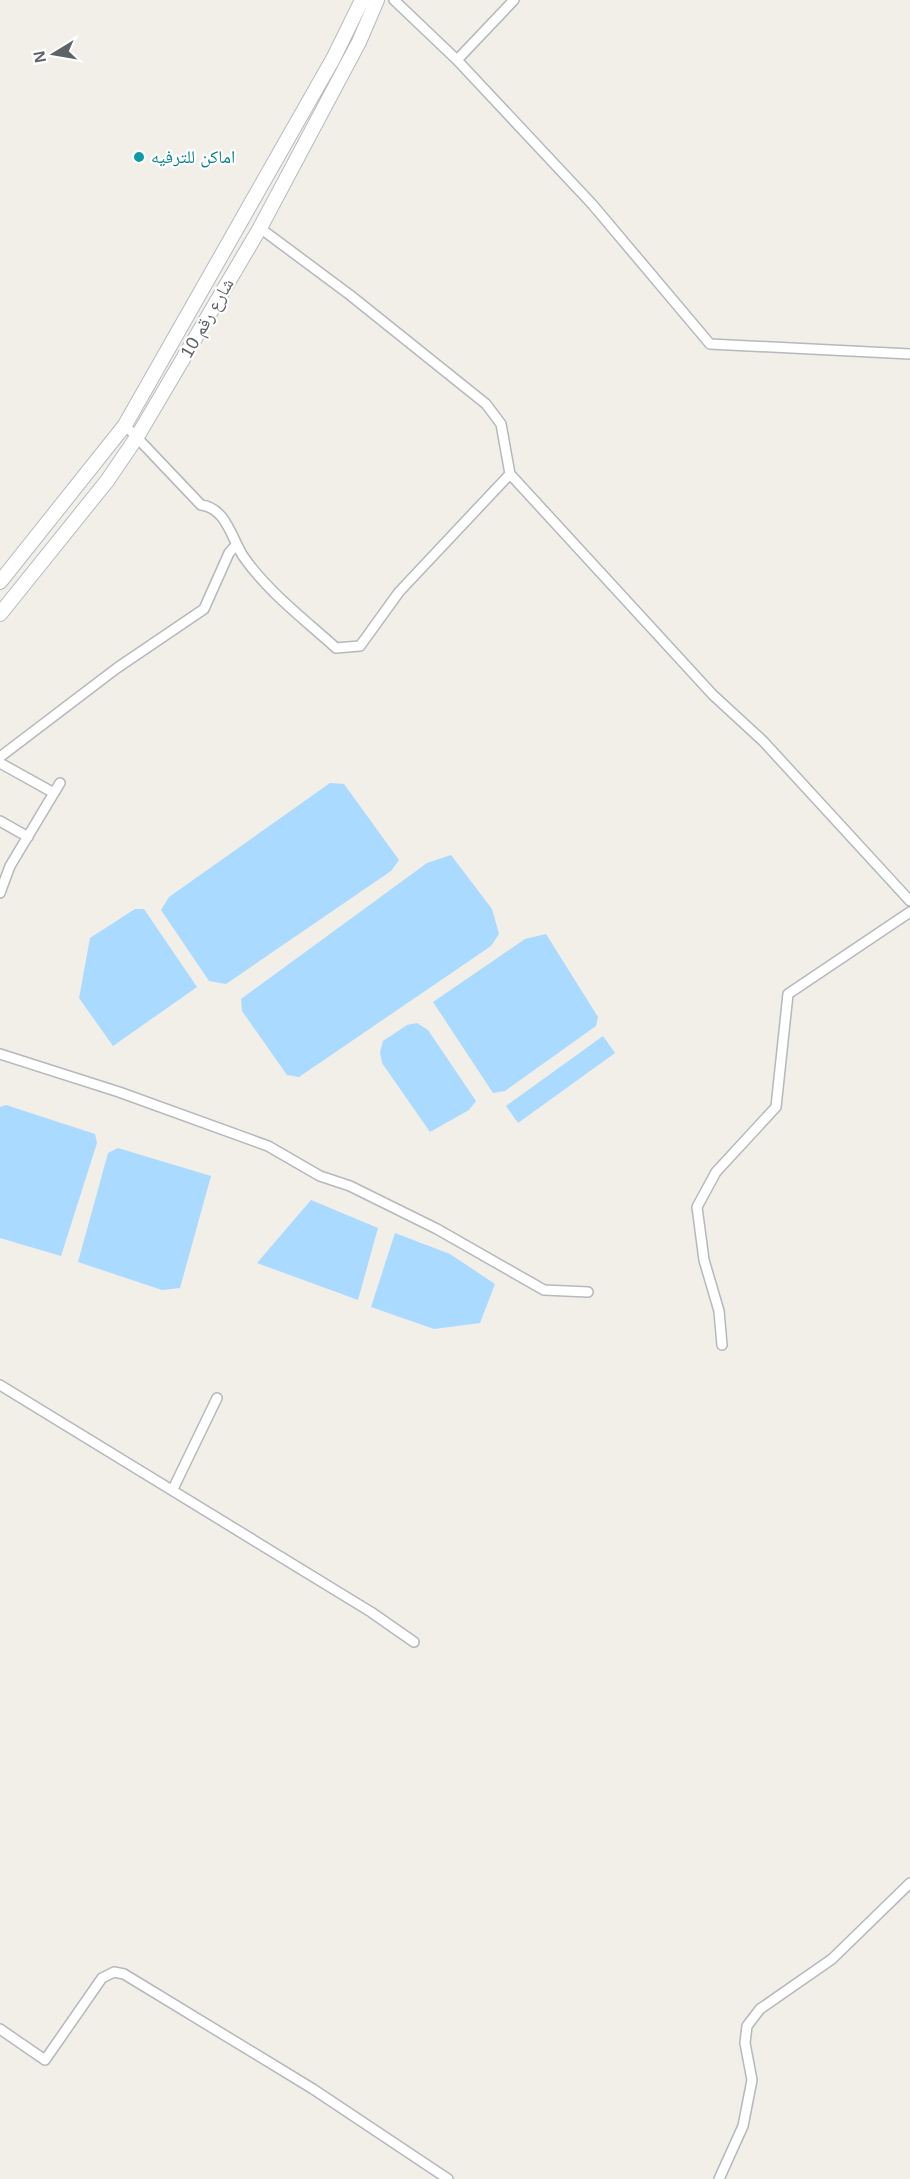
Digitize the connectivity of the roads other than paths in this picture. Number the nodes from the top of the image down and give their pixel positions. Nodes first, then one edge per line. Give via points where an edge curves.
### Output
1 (362, 0) edge
2 (377, 0) edge
3 (394, 0) edge
4 (514, 0) edge
5 (457, 60) junction
6 (260, 228) junction
7 (910, 354) edge
8 (125, 424) junction
9 (137, 437) junction
10 (510, 474) junction
11 (236, 545) junction
12 (0, 582) edge
13 (0, 614) edge
14 (0, 757) edge
15 (0, 763) edge
16 (60, 783) dead end
17 (54, 794) junction
18 (0, 821) edge
19 (28, 837) junction
20 (0, 862) edge
21 (10, 866) junction
22 (0, 892) edge
23 (910, 901) edge
24 (910, 912) edge
25 (0, 1054) edge
26 (588, 1292) dead end
27 (722, 1345) dead end
28 (0, 1385) edge
29 (217, 1398) dead end
30 (173, 1489) junction
31 (414, 1642) dead end
32 (910, 1883) edge
33 (0, 2029) edge
34 (448, 2179) edge
35 (719, 2179) edge

1 - 8 main road, شارع رقم 10 via 333,59
2 - 6 main road, شارع رقم 10 via 359,42
3 - 5 street
4 - 5 street
5 - 7 street via 592,204 710,344
6 - 9 main road, شارع رقم 10
6 - 10 street via 486,404 501,424
8 - 9 street
8 - 12 main road, شارع رقم 10
9 - 11 street via 201,505 212,506 223,517
9 - 13 main road, شارع رقم 10 via 107,481
10 - 11 street via 399,592 360,646 349,649 336,648 255,574
10 - 23 street
11 - 14 street via 204,609 117,668
15 - 17 street
16 - 17 street
17 - 19 street
18 - 19 street
19 - 21 street
20 - 21 street
21 - 22 street
24 - 27 street via 788,994 776,1107 716,1172 697,1207 705,1260 719,1311
25 - 26 street via 268,1146 320,1176 350,1186 437,1229 544,1290
28 - 30 street
29 - 30 street
30 - 31 street
32 - 35 street via 832,1959 760,2010 747,2026 745,2043 752,2080 743,2126
33 - 34 street via 45,2060 102,1978 114,1972 124,1974 313,2090

